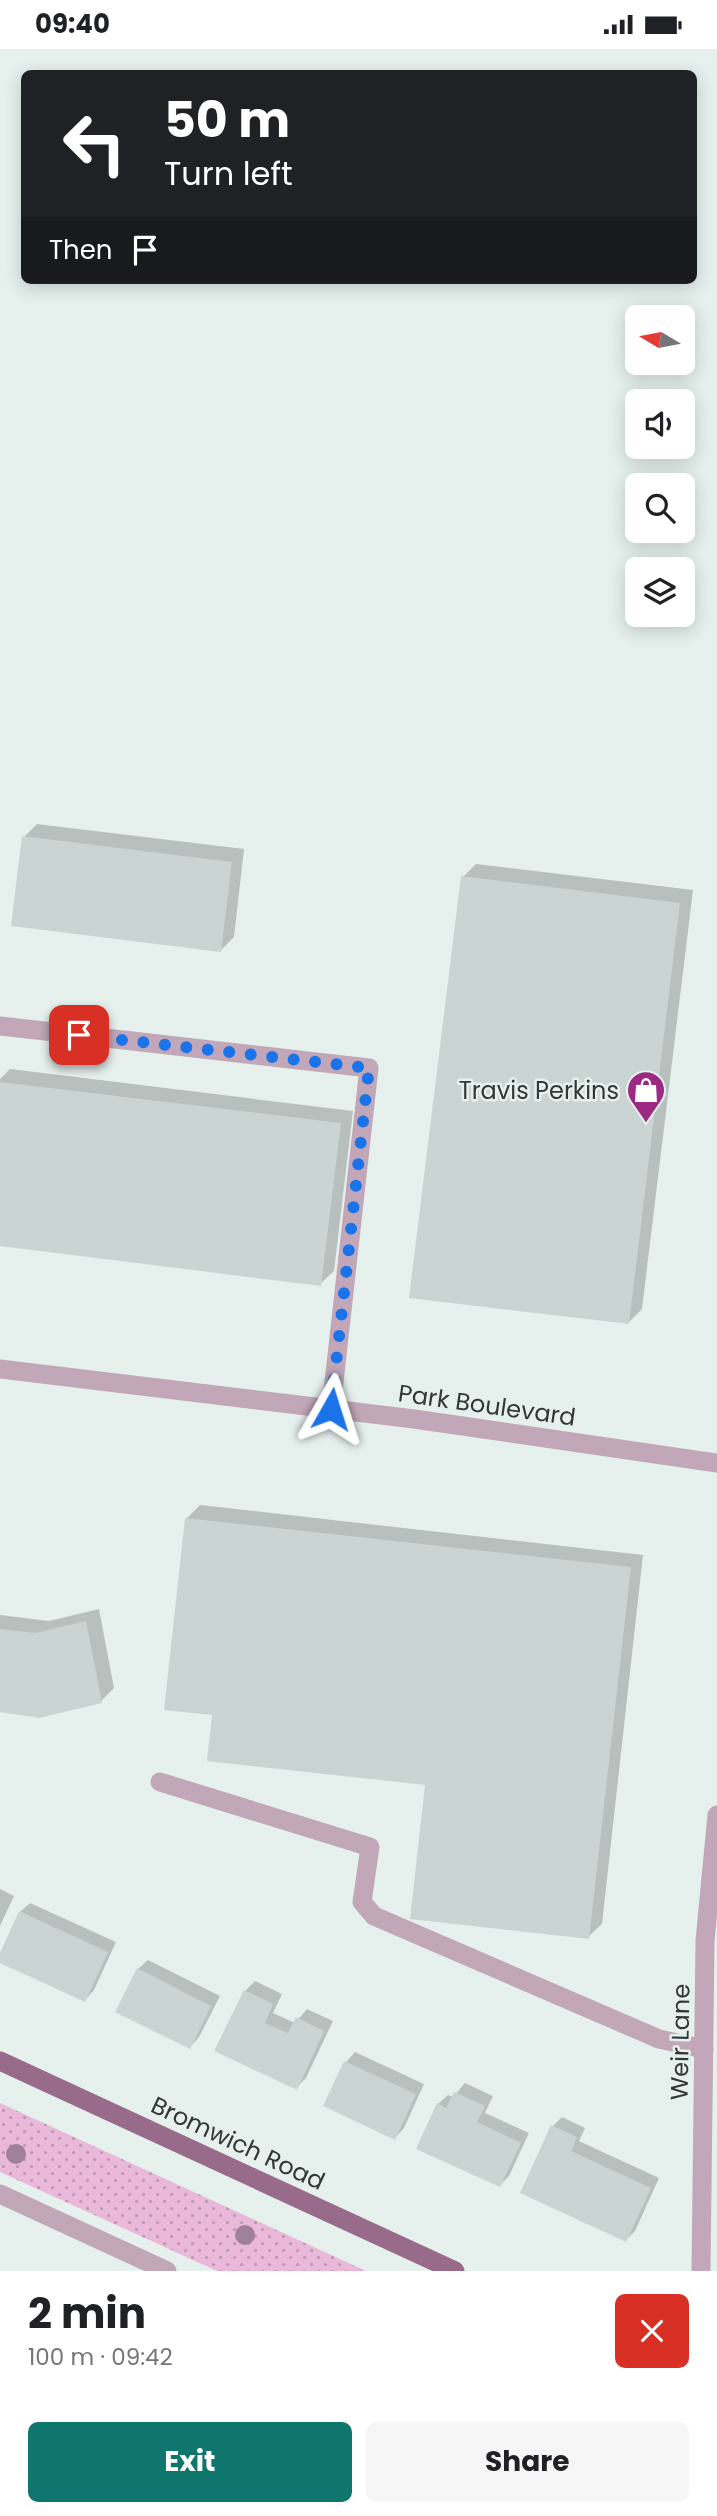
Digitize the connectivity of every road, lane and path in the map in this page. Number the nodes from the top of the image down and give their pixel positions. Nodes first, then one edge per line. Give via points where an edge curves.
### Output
1 (0, 1026) edge
2 (0, 1369) edge
3 (331, 1409) junction
4 (717, 1463) edge
5 (160, 1782) dead end
6 (717, 1815) edge
7 (704, 2049) junction
8 (0, 2061) edge
9 (0, 2194) edge
10 (167, 2271) edge
11 (456, 2271) edge
12 (701, 2271) edge

1 - 3 street via 369,1068
2 - 3 street, Park Boulevard
3 - 4 street, Park Boulevard
5 - 7 street via 370,1847 362,1902 374,1916 659,2039
6 - 7 street, Weir Lane via 705,1941
7 - 12 street, Weir Lane
8 - 11 main road, Bromwich Road
9 - 10 street

